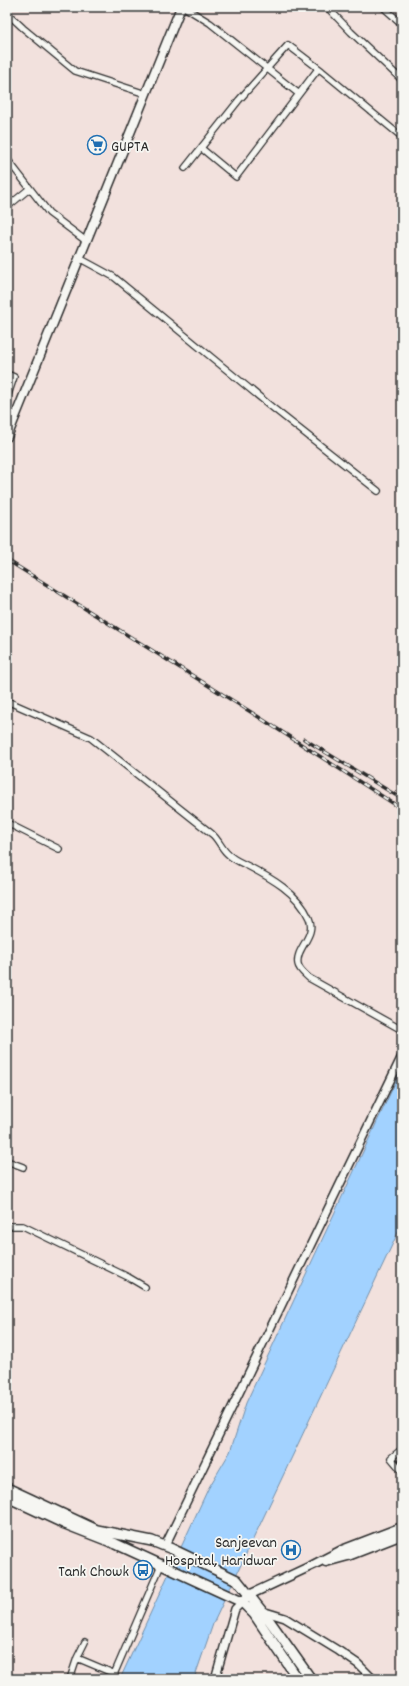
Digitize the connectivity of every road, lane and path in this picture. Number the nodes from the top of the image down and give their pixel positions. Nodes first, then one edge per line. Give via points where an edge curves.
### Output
1 (181, 7) edge
2 (184, 7) edge
3 (327, 7) edge
4 (383, 7) edge
5 (7, 13) edge
6 (401, 21) edge
7 (267, 69) junction
8 (318, 69) junction
9 (402, 80) edge
10 (146, 94) junction
11 (299, 94) junction
12 (402, 137) edge
13 (201, 148) junction
14 (7, 159) edge
15 (185, 168) dead end
16 (29, 189) junction
17 (7, 207) edge
18 (86, 241) junction
19 (79, 258) junction
20 (7, 374) edge
21 (7, 398) edge
22 (9, 428) edge
23 (7, 437) edge
24 (378, 490) dead end
25 (7, 701) edge
26 (7, 823) edge
27 (59, 849) dead end
28 (402, 1030) edge
29 (402, 1056) edge
30 (7, 1161) edge
31 (23, 1167) dead end
32 (7, 1226) edge
33 (145, 1287) dead end
34 (402, 1449) edge
35 (402, 1471) edge
36 (7, 1488) edge
37 (7, 1497) edge
38 (402, 1527) edge
39 (402, 1535) edge
40 (169, 1547) junction
41 (313, 1565) junction
42 (164, 1566) junction
43 (249, 1595) junction
44 (242, 1602) junction
45 (261, 1611) junction
46 (85, 1642) dead end
47 (77, 1658) junction
48 (114, 1676) edge
49 (70, 1679) edge
50 (216, 1679) edge
51 (298, 1679) edge
52 (310, 1679) edge
53 (373, 1679) edge

1 - 10 main road
2 - 7 street via 210,23
3 - 9 street
4 - 6 street
5 - 10 street via 75,70
7 - 8 street via 288,45
7 - 11 street
7 - 13 street
8 - 11 street
8 - 12 street
10 - 18 main road
11 - 13 street via 236,177
13 - 15 street
14 - 16 street
16 - 17 street
16 - 18 street via 49,213
18 - 19 main road
19 - 22 main road
19 - 24 street via 114,277 273,408
20 - 21 street via 14,377
22 - 23 main road
25 - 28 street via 90,738 212,834 229,855 281,884 298,902 311,923 310,933 298,959 301,971 309,978
26 - 27 street
29 - 40 street
30 - 31 street
32 - 33 street via 23,1226
34 - 35 street via 391,1458
36 - 40 main road via 97,1530
37 - 42 main road
38 - 41 main road via 342,1550
39 - 41 main road via 348,1556
40 - 43 main road via 238,1580
41 - 43 main road
42 - 44 main road
42 - 48 street
43 - 44 main road
43 - 45 main road
44 - 50 street via 235,1609
44 - 51 main road via 254,1614
45 - 52 main road
45 - 53 street via 285,1618 358,1664
46 - 47 street
47 - 48 street
47 - 49 street

